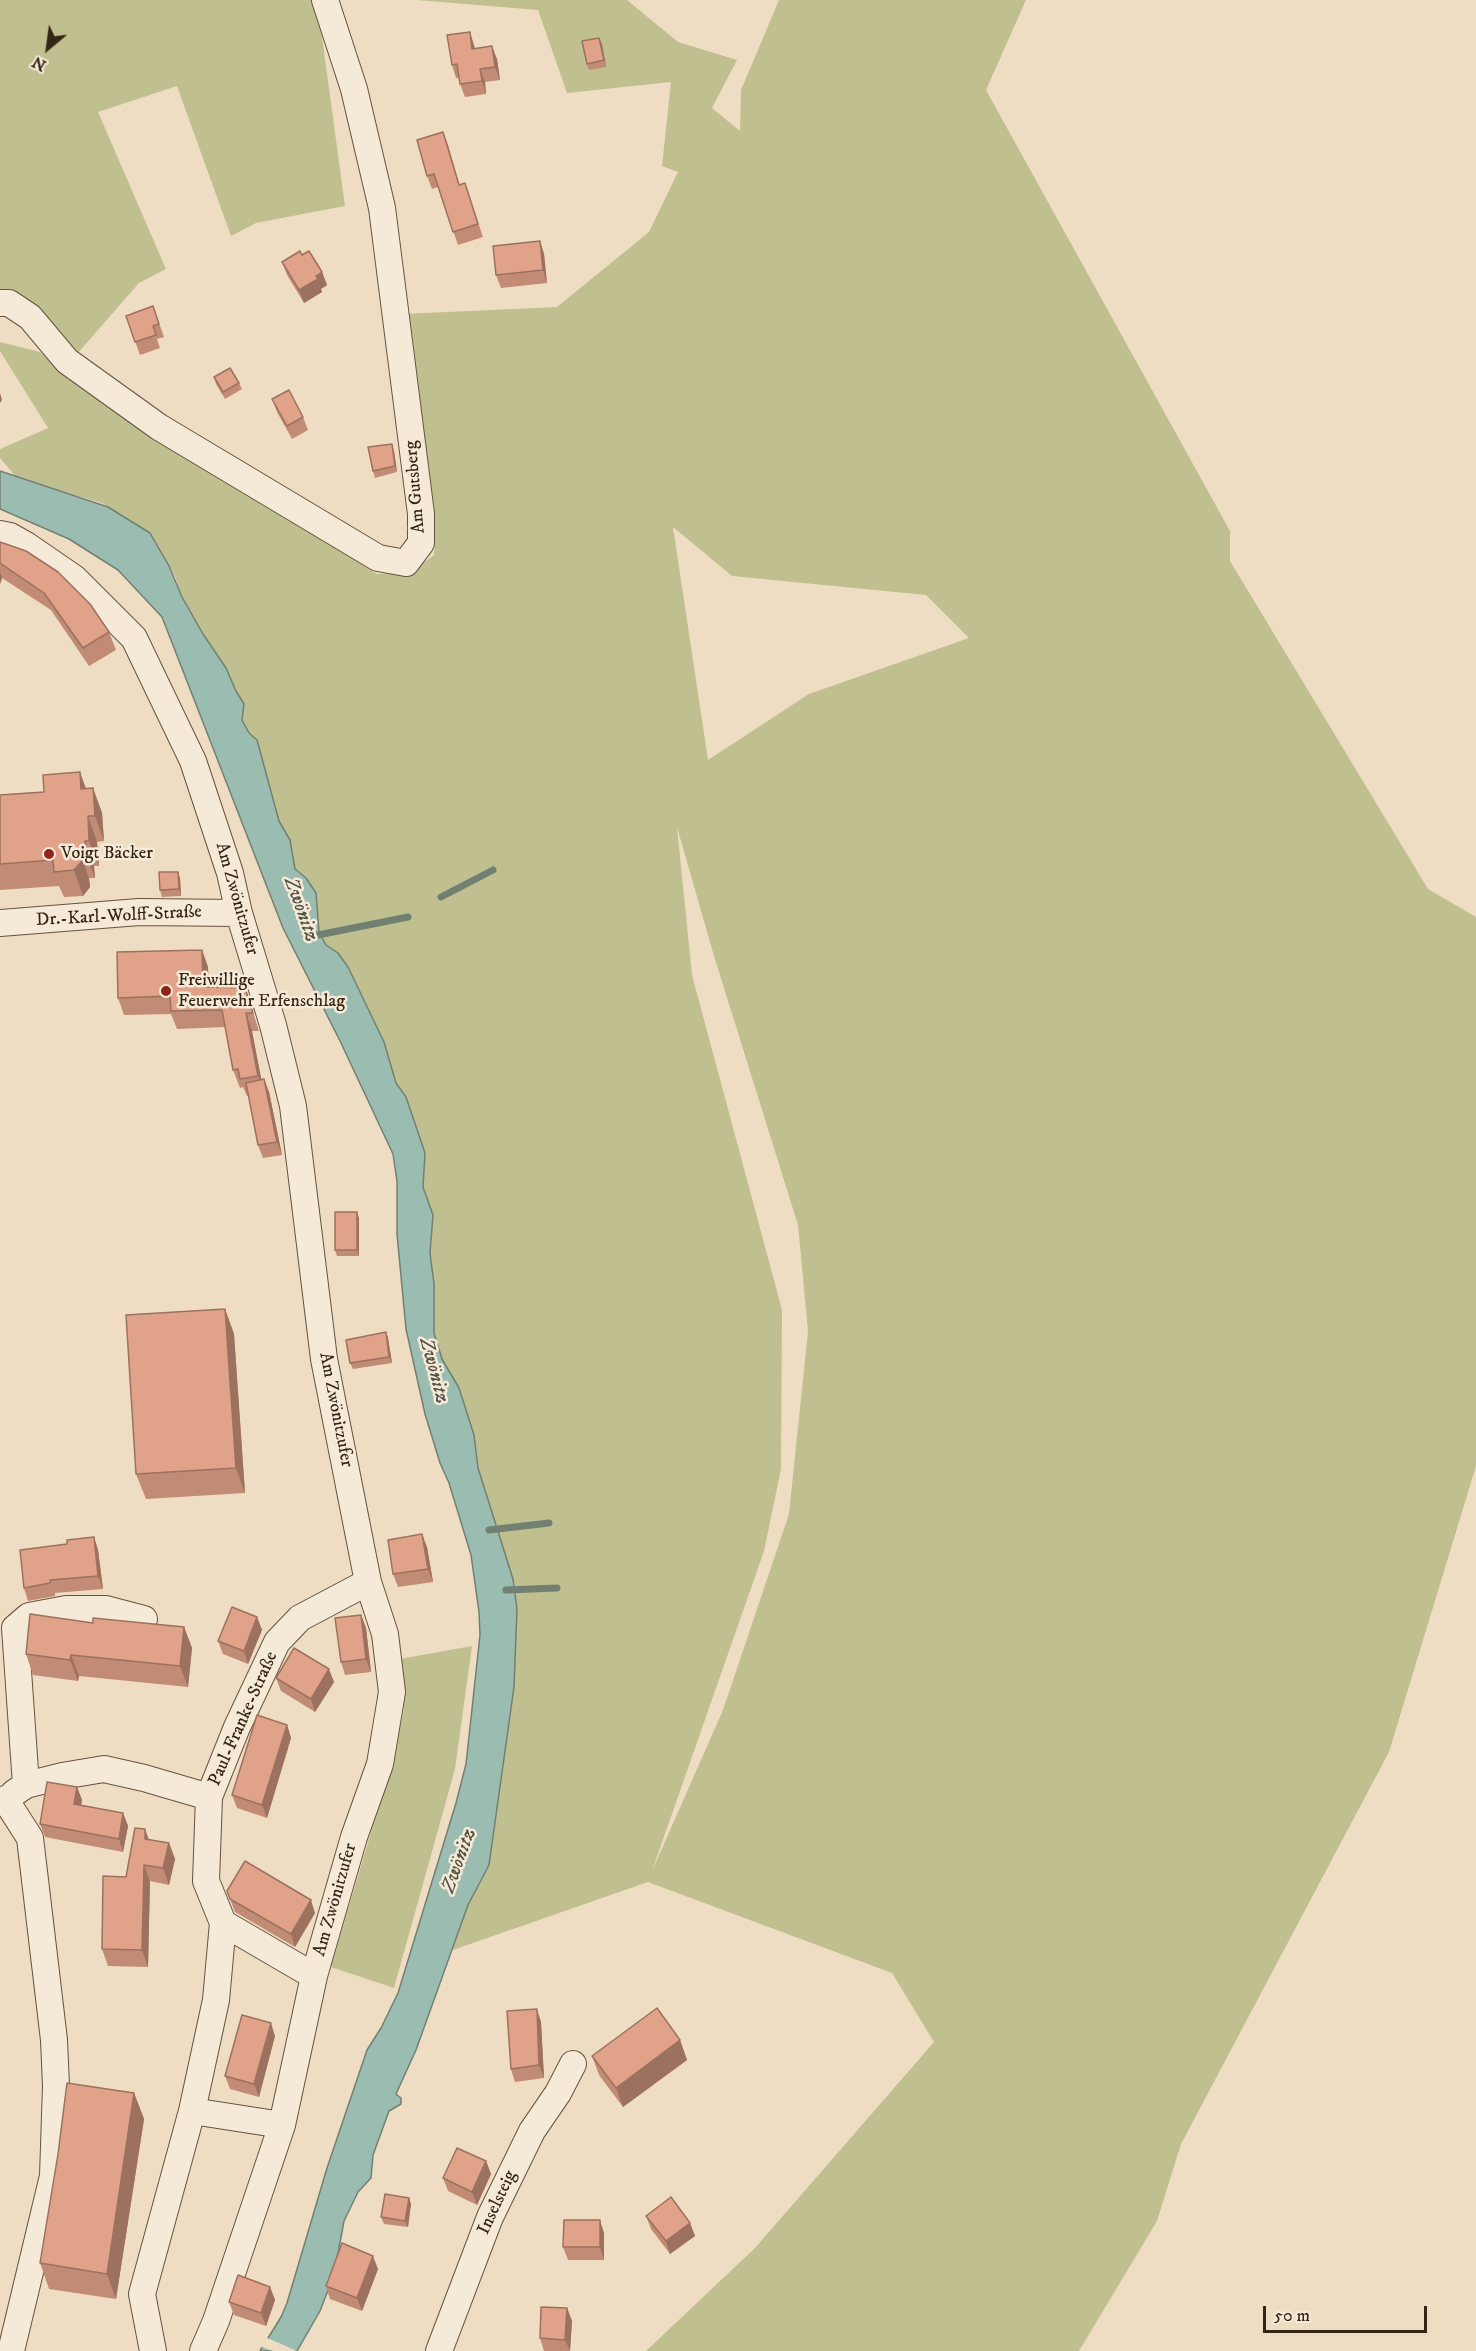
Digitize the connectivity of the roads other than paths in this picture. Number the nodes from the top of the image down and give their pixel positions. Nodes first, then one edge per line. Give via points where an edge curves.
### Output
1 (325, 0) edge
2 (0, 303) edge
3 (0, 534) edge
4 (239, 913) junction
5 (0, 923) edge
6 (368, 1582) junction
7 (144, 1619) dead end
8 (10, 1795) edge
9 (209, 1797) junction
10 (223, 1923) junction
11 (314, 1976) junction
12 (573, 2064) dead end
13 (192, 2111) junction
14 (282, 2125) junction
15 (11, 2351) edge
16 (153, 2351) edge
17 (203, 2351) edge
18 (439, 2351) edge

1 - 2 street, Am Gutsberg via 354,89 382,208 421,514 421,543 406,563 378,558 159,428 67,361 30,316 9,303
3 - 4 street, Am Zwönitzufer via 26,544 74,578 134,638 194,761
4 - 5 street, Dr.-Karl-Wolff-Straße via 140,912
4 - 6 street, Am Zwönitzufer via 293,1106 324,1359
6 - 9 street, Paul-Franke-Straße via 300,1618 278,1642
6 - 11 street, Am Zwönitzufer via 385,1634 392,1692 380,1764 354,1837
7 - 8 street via 106,1609 66,1609 29,1616 15,1628
8 - 9 street, Paul-Franke-Straße via 62,1776 104,1769
8 - 15 street via 30,1838 56,2086 53,2176
9 - 10 street, Paul-Franke-Straße via 206,1881
10 - 11 street
10 - 13 street via 216,2001
11 - 14 street, Am Zwönitzufer
12 - 18 street, Inselsteig via 532,2130 490,2217
13 - 14 street
13 - 16 street via 142,2294
14 - 17 street, Am Zwönitzufer

